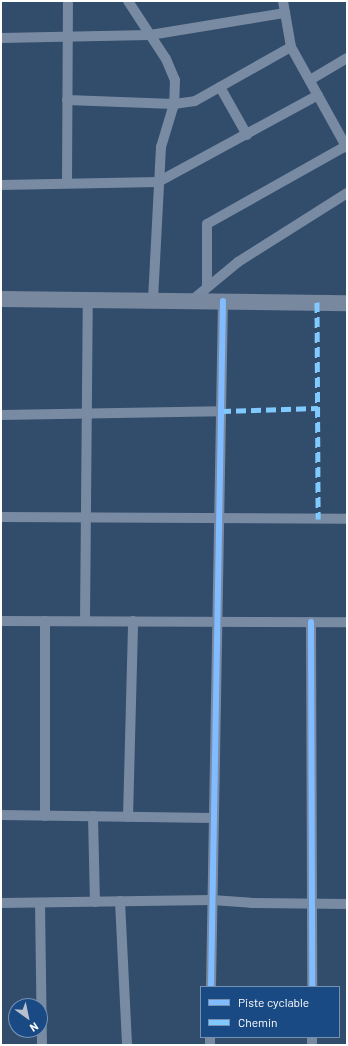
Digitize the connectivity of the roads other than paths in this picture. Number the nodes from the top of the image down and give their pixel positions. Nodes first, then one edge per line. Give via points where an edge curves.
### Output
1 (68, 1) edge
2 (128, 1) edge
3 (283, 1) edge
4 (286, 13) junction
5 (150, 35) junction
6 (1, 38) edge
7 (68, 38) junction
8 (291, 47) junction
9 (347, 58) edge
10 (310, 80) junction
11 (220, 87) junction
12 (318, 95) junction
13 (67, 100) junction
14 (174, 104) junction
15 (247, 135) junction
16 (346, 147) edge
17 (158, 182) junction
18 (67, 183) junction
19 (1, 185) edge
20 (347, 193) edge
21 (207, 287) junction
22 (1, 299) edge
23 (88, 300) junction
24 (152, 301) junction
25 (191, 301) junction
26 (223, 301) junction
27 (347, 302) edge
28 (221, 411) junction
29 (86, 414) junction
30 (1, 416) edge
31 (1, 517) edge
32 (86, 517) junction
33 (219, 518) junction
34 (347, 519) edge
35 (1, 621) edge
36 (45, 621) junction
37 (85, 621) junction
38 (132, 621) junction
39 (217, 622) junction
40 (311, 622) junction
41 (347, 622) edge
42 (1, 815) edge
43 (45, 816) junction
44 (93, 816) junction
45 (128, 817) junction
46 (214, 818) junction
47 (212, 900) junction
48 (120, 901) junction
49 (40, 902) junction
50 (95, 902) junction
51 (1, 903) edge
52 (310, 904) junction
53 (347, 904) edge
54 (211, 986) edge
55 (312, 986) edge
56 (42, 1045) edge
57 (127, 1045) edge

1 - 7 street
2 - 5 street
3 - 4 street
4 - 5 street
4 - 8 street
5 - 7 street
5 - 14 street via 172,72
6 - 7 street
7 - 13 street
8 - 10 street
8 - 11 street
9 - 10 street
10 - 12 street
11 - 14 street via 194,101
11 - 15 street
12 - 15 street
12 - 16 street
13 - 14 street
13 - 18 street
14 - 17 street via 161,147
15 - 17 street
16 - 21 street via 207,224
17 - 18 street
17 - 24 street
18 - 19 street
20 - 21 street via 238,262
21 - 25 street
22 - 23 main road
23 - 24 main road
23 - 29 street
24 - 25 main road
25 - 26 main road
26 - 27 main road
26 - 28 street
28 - 29 street
28 - 33 street
29 - 30 street
29 - 32 street
31 - 32 street
32 - 33 street
32 - 37 street
33 - 34 street
33 - 39 street
35 - 36 street
36 - 37 street
36 - 43 street
37 - 38 street
38 - 39 street
38 - 45 street
39 - 40 street
39 - 46 street
40 - 41 street
40 - 52 street
42 - 43 street
43 - 44 street
44 - 45 street
44 - 50 street
45 - 46 street
46 - 47 street
47 - 48 street
47 - 52 street
47 - 54 street
48 - 50 street
48 - 57 street
49 - 50 street
49 - 51 street
49 - 56 street
52 - 53 street
52 - 55 street

